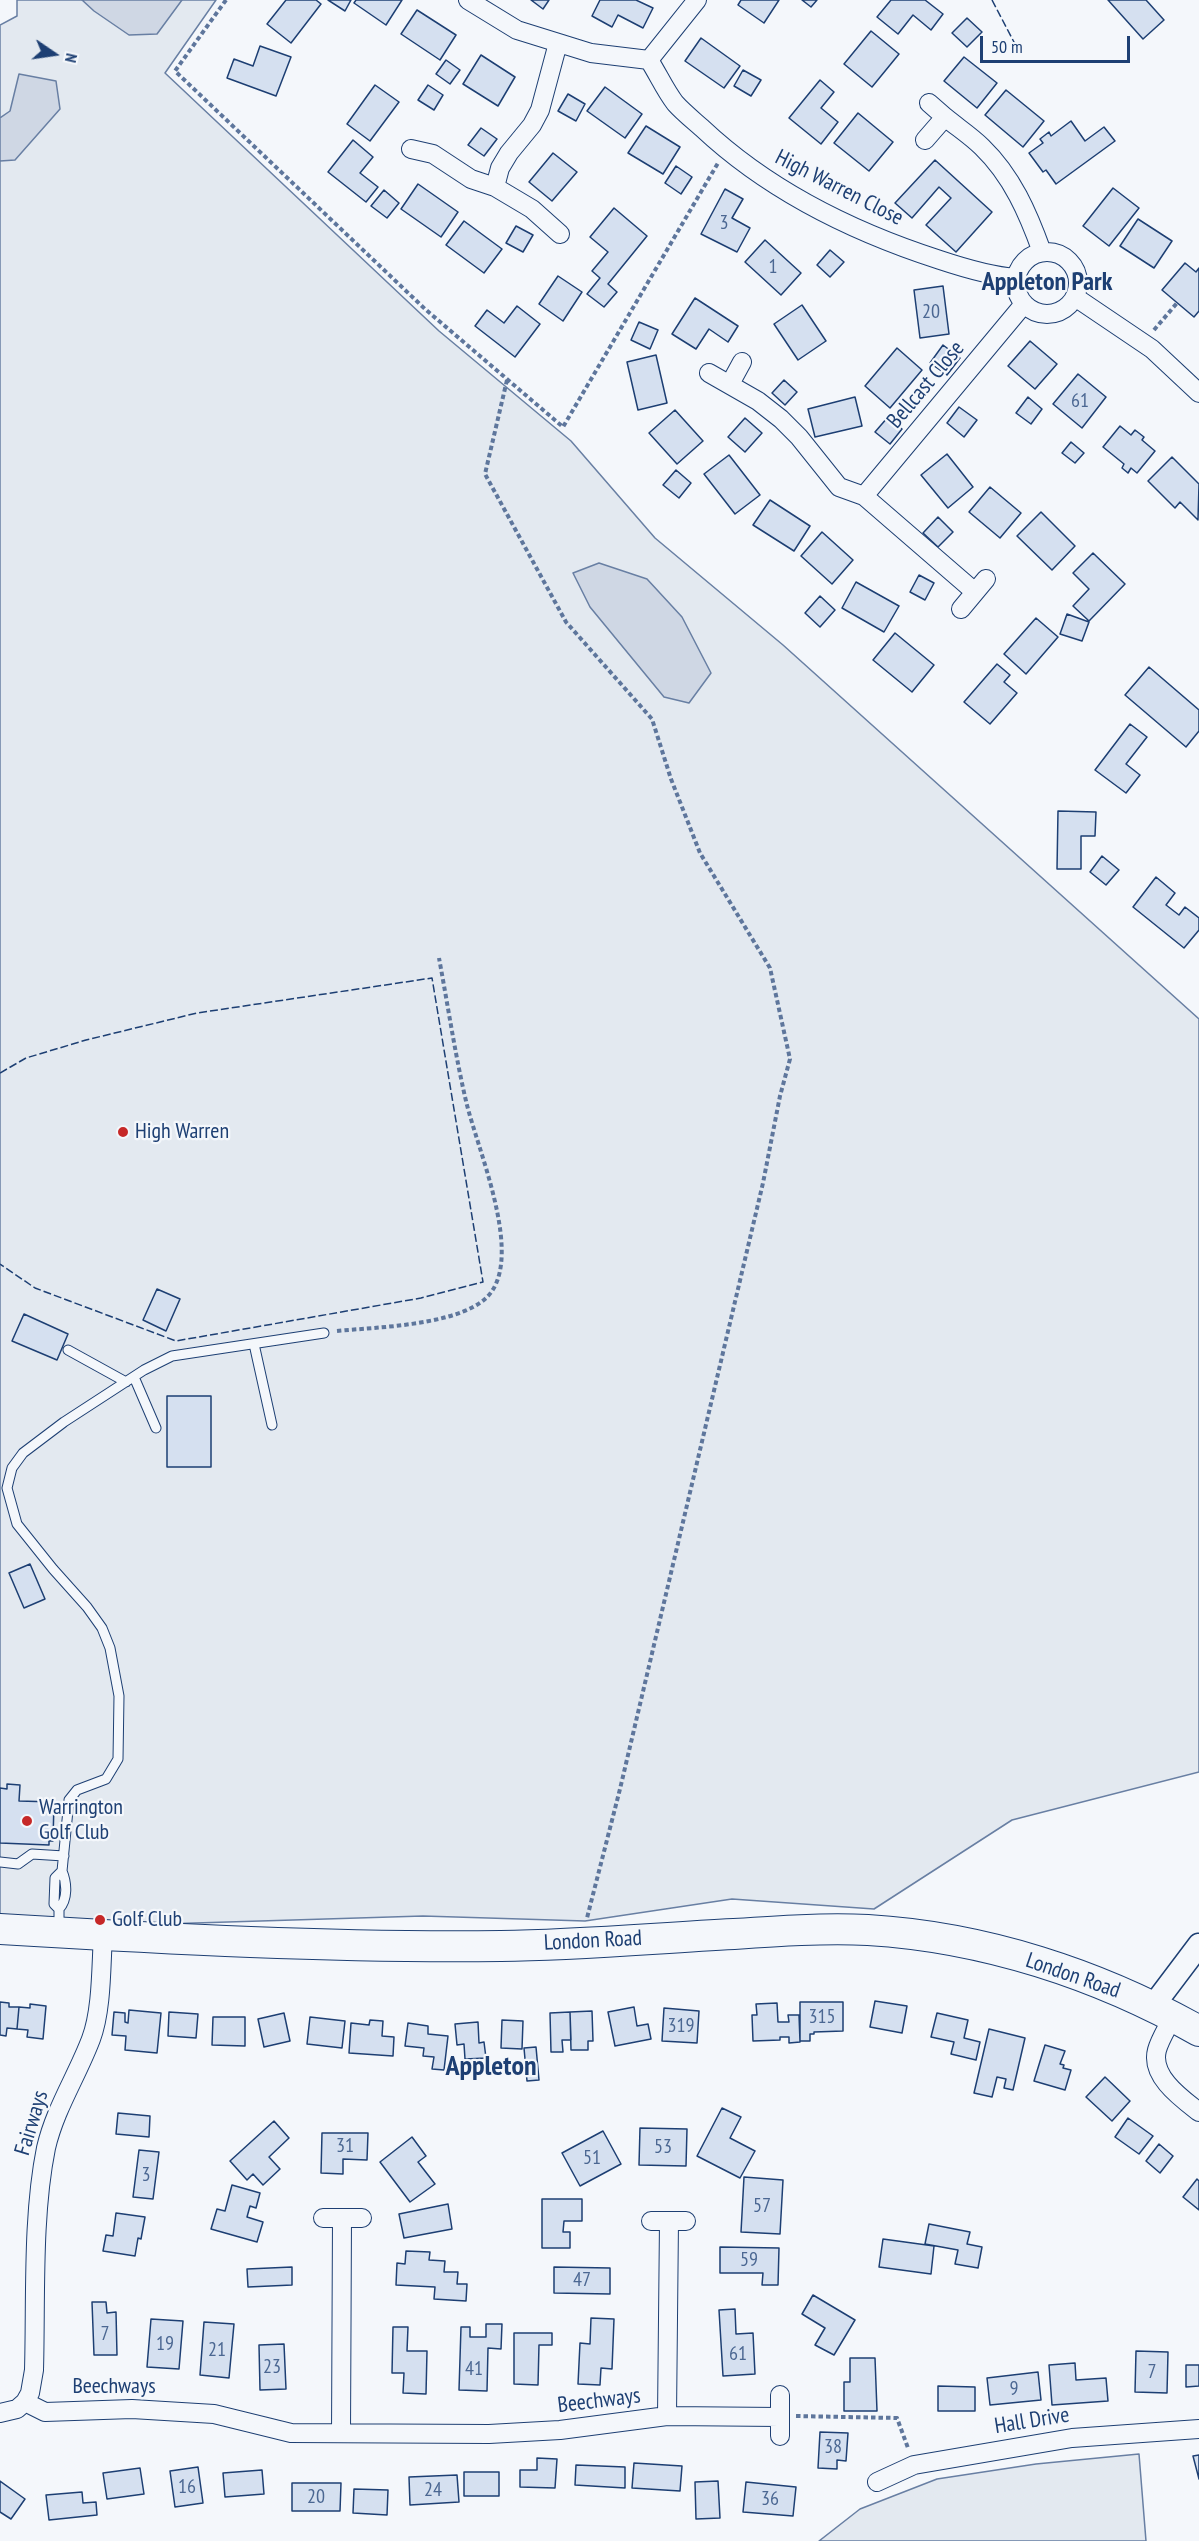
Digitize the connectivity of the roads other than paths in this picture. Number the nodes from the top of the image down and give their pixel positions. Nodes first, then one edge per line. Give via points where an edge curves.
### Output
1 (468, 0) edge
2 (697, 0) edge
3 (558, 43) junction
4 (649, 60) junction
5 (929, 103) dead end
6 (945, 117) junction
7 (925, 140) dead end
8 (411, 149) dead end
9 (495, 187) junction
10 (560, 234) dead end
11 (1042, 252) junction
12 (1016, 278) junction
13 (1075, 297) junction
14 (1024, 304) junction
15 (742, 362) dead end
16 (709, 373) dead end
17 (730, 384) junction
18 (1199, 393) edge
19 (864, 496) junction
20 (961, 609) dead end
21 (324, 1333) road end
22 (254, 1344) junction
23 (68, 1350) dead end
24 (130, 1379) junction
25 (272, 1425) dead end
26 (156, 1428) dead end
27 (64, 1856) junction
28 (0, 1862) edge
29 (59, 1921) junction
30 (0, 1929) edge
31 (103, 1935) junction
32 (1199, 1945) edge
33 (1163, 2011) junction
34 (1199, 2031) edge
35 (1199, 2112) edge
36 (323, 2218) dead end
37 (342, 2218) junction
38 (362, 2218) dead end
39 (669, 2221) dead end
40 (780, 2396) dead end
41 (25, 2402) junction
42 (0, 2413) edge
43 (667, 2416) junction
44 (780, 2417) junction
45 (1199, 2429) edge
46 (341, 2433) junction
47 (780, 2436) dead end
48 (877, 2482) dead end

1 - 3 street via 517,30
2 - 4 street
3 - 4 street via 591,54
3 - 9 street via 540,110 500,168
4 - 12 street, High Warren Close via 675,103 725,150 764,178 849,226 954,265
5 - 6 street
6 - 7 street
6 - 11 street via 982,146 1007,176 1026,208
8 - 9 street via 433,153 471,179
9 - 10 street via 532,209
11 - 12 street via 1025,261
11 - 13 street via 1052,252 1069,261 1078,278
12 - 14 street via 1018,297
13 - 14 street via 1061,311 1051,314 1032,311
13 - 18 street via 1143,343
14 - 19 street, Bellcast Close
15 - 17 street
16 - 17 street
17 - 19 street via 781,419 839,487
19 - 20 street via 981,585
21 - 22 lane
22 - 24 lane via 172,1356
22 - 25 lane
23 - 24 lane
24 - 26 lane
24 - 27 lane via 23,1453 12,1468 7,1488 17,1524 102,1628 110,1648 118,1696 118,1759 106,1779 76,1790 69,1800
27 - 28 lane via 32,1854 18,1864
27 - 29 lane via 62,1871 66,1881
29 - 30 highway, London Road
29 - 31 highway, London Road
31 - 33 highway, London Road via 413,1947 867,1930 939,1939 1014,1955 1078,1975
31 - 41 street, Fairways via 92,2037 62,2100 39,2185 34,2370
32 - 33 street
33 - 34 highway, London Road
33 - 35 street via 1157,2070
36 - 37 street
37 - 38 street
37 - 46 street
39 - 43 street, Beechways
40 - 44 street
41 - 42 street
41 - 46 street, Beechways via 45,2412 132,2409 214,2414 291,2433
43 - 44 street
43 - 46 street, Beechways via 560,2430 489,2434
44 - 47 street
45 - 48 street, Hall Drive via 1072,2438 914,2465

